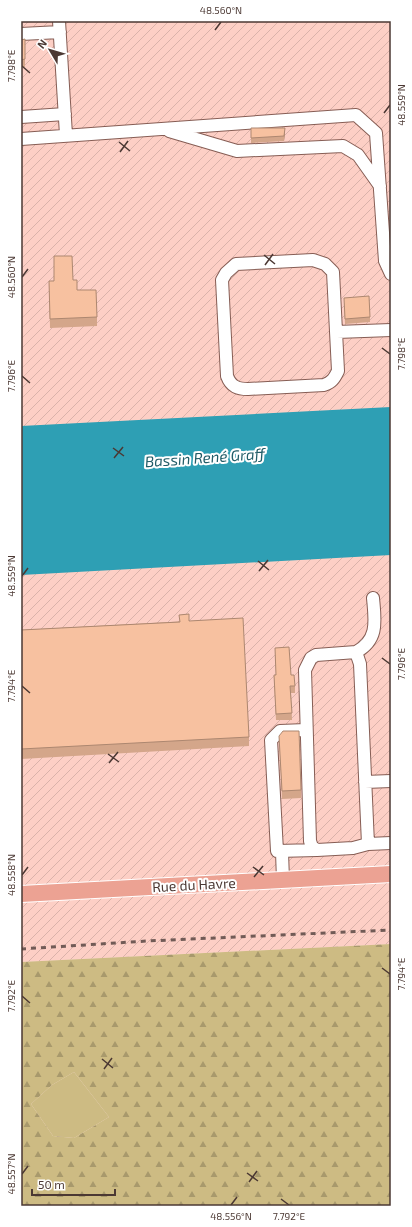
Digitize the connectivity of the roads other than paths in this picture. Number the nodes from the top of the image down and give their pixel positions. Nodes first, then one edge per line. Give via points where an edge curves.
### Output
1 (60, 27) edge
2 (21, 34) edge
3 (65, 114) junction
4 (21, 117) edge
5 (160, 128) junction
6 (66, 135) junction
7 (21, 139) edge
8 (381, 187) junction
9 (391, 274) edge
10 (388, 330) edge
11 (337, 332) junction
12 (373, 598) dead end
13 (356, 652) junction
14 (306, 730) junction
15 (391, 781) edge
16 (365, 782) junction
17 (391, 843) edge
18 (368, 844) junction
19 (317, 850) junction
20 (282, 854) junction
21 (391, 874) edge
22 (283, 880) junction
23 (21, 894) edge

1 - 2 street
1 - 3 street
3 - 4 street
3 - 6 street
5 - 6 street
5 - 8 street via 236,151 343,146 358,155
5 - 8 street via 356,115 376,133
6 - 7 street
8 - 9 street via 385,261
10 - 11 street
11 - 11 street via 333,272 326,264 313,260 236,264 226,272 222,280 227,376 233,385 240,389 330,383 338,371
12 - 13 street via 376,628 367,643
13 - 14 street via 316,654 306,664
13 - 16 street via 360,664
14 - 19 street via 310,841 312,847
14 - 20 street via 280,731 271,740 277,851
15 - 16 street
16 - 18 street
17 - 18 street
18 - 19 street via 353,848
19 - 20 street
20 - 22 street
21 - 22 main road, Rue du Havre
22 - 23 main road, Rue du Havre

